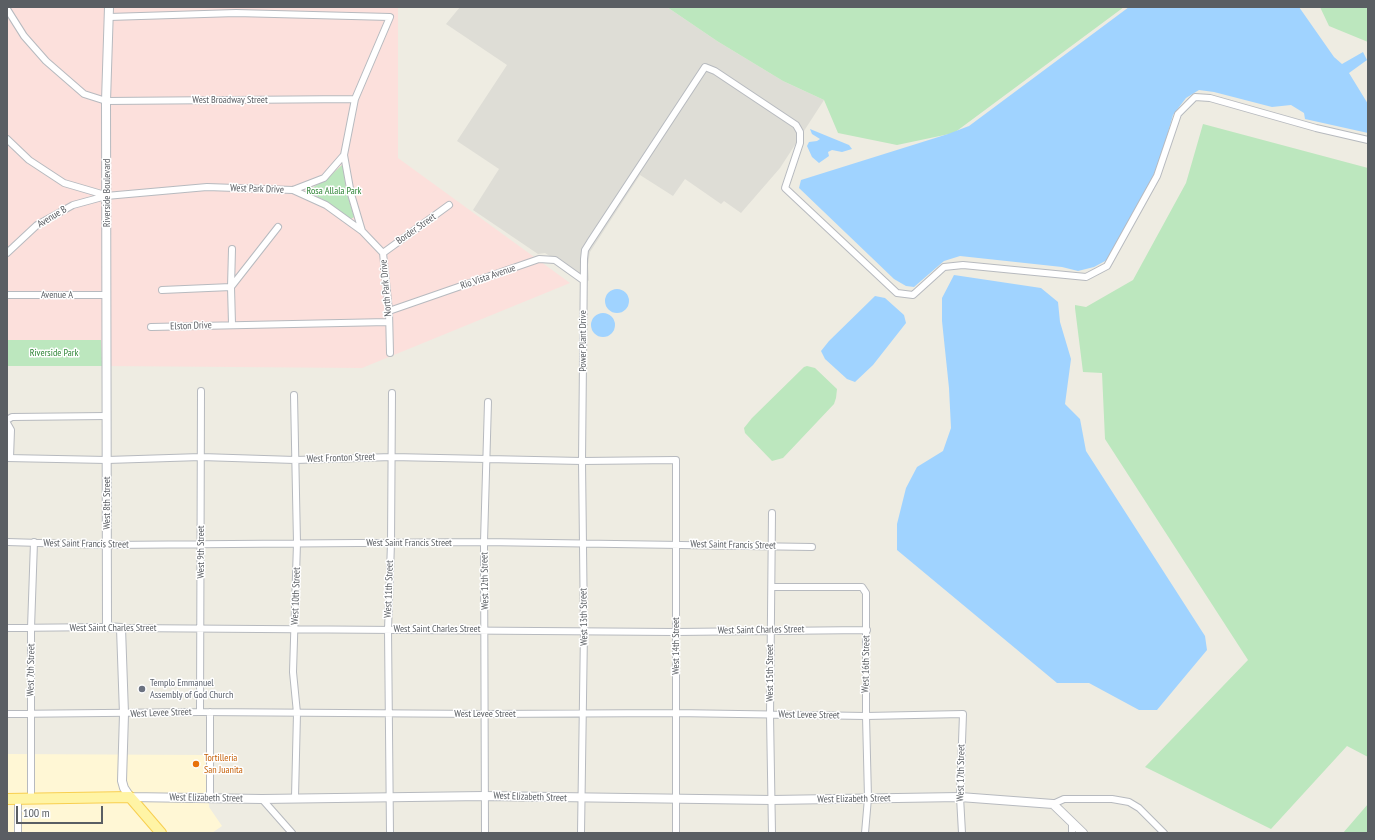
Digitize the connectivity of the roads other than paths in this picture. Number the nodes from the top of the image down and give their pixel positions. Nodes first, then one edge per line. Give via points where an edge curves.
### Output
1 (109, 7) edge
2 (298, 7) edge
3 (7, 9) edge
4 (236, 10) edge
5 (298, 14) junction
6 (109, 17) junction
7 (355, 100) junction
8 (106, 101) junction
9 (7, 139) edge
10 (1368, 140) edge
11 (344, 156) junction
12 (293, 190) junction
13 (106, 196) junction
14 (449, 206) dead end
15 (278, 227) dead end
16 (362, 231) junction
17 (232, 249) dead end
18 (7, 253) edge
19 (383, 253) junction
20 (583, 280) junction
21 (231, 287) junction
22 (162, 290) dead end
23 (7, 295) edge
24 (107, 295) junction
25 (389, 311) junction
26 (388, 322) junction
27 (232, 324) junction
28 (151, 327) dead end
29 (390, 353) dead end
30 (108, 379) joint
31 (201, 391) dead end
32 (392, 393) dead end
33 (294, 395) dead end
34 (488, 402) dead end
35 (583, 402) joint
36 (107, 416) junction
37 (7, 422) edge
38 (392, 457) junction
39 (8, 458) edge
40 (201, 458) junction
41 (487, 459) junction
42 (107, 460) junction
43 (295, 460) junction
44 (676, 460) joint
45 (582, 461) junction
46 (772, 513) dead end
47 (7, 542) edge
48 (34, 542) junction
49 (484, 542) junction
50 (297, 543) junction
51 (391, 543) junction
52 (201, 544) junction
53 (582, 544) junction
54 (677, 544) junction
55 (106, 545) junction
56 (773, 545) junction
57 (812, 547) dead end
58 (772, 587) junction
59 (107, 627) junction
60 (7, 628) edge
61 (31, 628) junction
62 (121, 628) junction
63 (201, 628) junction
64 (295, 628) junction
65 (485, 629) junction
66 (388, 630) junction
67 (770, 630) junction
68 (866, 630) junction
69 (584, 631) junction
70 (675, 632) junction
71 (200, 712) junction
72 (210, 712) junction
73 (584, 712) junction
74 (676, 712) junction
75 (30, 713) junction
76 (297, 713) junction
77 (389, 713) junction
78 (7, 714) edge
79 (124, 714) junction
80 (484, 714) junction
81 (770, 714) junction
82 (963, 714) joint
83 (866, 716) junction
84 (484, 796) junction
85 (130, 797) junction
86 (960, 797) junction
87 (31, 798) junction
88 (210, 798) junction
89 (262, 798) junction
90 (295, 798) junction
91 (390, 798) junction
92 (868, 798) junction
93 (7, 799) edge
94 (18, 799) junction
95 (582, 799) junction
96 (676, 799) junction
97 (772, 800) junction
98 (1053, 804) junction
99 (1072, 822) junction
100 (18, 833) edge
101 (161, 833) edge
102 (292, 833) edge
103 (390, 833) edge
104 (485, 833) edge
105 (581, 833) edge
106 (676, 833) edge
107 (772, 833) edge
108 (865, 833) edge
109 (962, 833) edge
110 (1072, 833) edge
111 (1084, 833) edge
112 (1164, 833) edge

1 - 6 street, Riverside Boulevard
2 - 5 street
3 - 8 street, West Broadway Street via 24,36 46,61 84,94
4 - 5 street
4 - 6 street
5 - 7 street via 390,17
6 - 8 street, Riverside Boulevard
7 - 8 street, West Broadway Street
7 - 11 street
8 - 13 street, Riverside Boulevard
9 - 13 street via 29,160 64,183
10 - 20 street, Power Plant Drive via 1210,98 1195,97 1178,114 1157,176 1107,266 1086,277 963,265 944,267 913,295 897,293 785,188 800,143 800,132 796,125 715,71 705,67 588,246 584,259
11 - 12 street, West Park Drive via 324,178
11 - 16 street, North Park Drive via 351,194
12 - 13 street, West Park Drive via 206,187
12 - 16 street, North Park Drive via 326,204
13 - 18 street, Avenue B via 72,205 43,221
13 - 24 street, Riverside Boulevard
14 - 19 street, Border Street
15 - 21 street
16 - 19 street, North Park Drive
17 - 21 street
19 - 25 street, North Park Drive
20 - 25 street, Rio Vista Avenue via 555,260 539,259
20 - 35 street, Power Plant Drive
21 - 22 street
21 - 27 street
23 - 24 street, Avenue A
24 - 30 street, Riverside Boulevard
25 - 26 street, North Park Drive
26 - 27 street
26 - 29 street, North Park Drive
27 - 28 street, Elston Drive
30 - 36 street, West 8th Street
31 - 40 street, West 9th Street
32 - 38 street, West 11th Street
33 - 43 street, West 10th Street
34 - 41 street, West 12th Street
35 - 45 street, West 13th Street
36 - 37 street via 12,417
36 - 42 street, West 8th Street
37 - 39 street via 10,430
38 - 41 street, West Fronton Street
38 - 43 street, West Fronton Street
38 - 51 street, West 11th Street
39 - 42 street, West Fronton Street
40 - 42 street, West Fronton Street
40 - 43 street, West Fronton Street
40 - 52 street, West 9th Street
41 - 45 street, West Fronton Street
41 - 49 street, West 12th Street
42 - 55 street, West 8th Street
43 - 50 street, West 10th Street
44 - 45 street, West Fronton Street
44 - 54 street, West 14th Street
45 - 53 street, West 13th Street
46 - 56 street, West 15th Street
47 - 48 street, West Saint Francis Street
48 - 55 street, West Saint Francis Street
48 - 61 street, West 7th Street
49 - 51 street, West Saint Francis Street
49 - 53 street, West Saint Francis Street
49 - 65 street, West 12th Street
50 - 51 street, West Saint Francis Street
50 - 52 street, West Saint Francis Street
50 - 64 street, West 10th Street
51 - 66 street, West 11th Street
52 - 55 street, West Saint Francis Street
52 - 63 street, West 9th Street
53 - 54 street, West Saint Francis Street
53 - 69 street, West 13th Street
54 - 56 street, West Saint Francis Street
54 - 70 street, West 14th Street
55 - 59 street, West 8th Street
56 - 57 street, West Saint Francis Street
56 - 58 street, West 15th Street
58 - 67 street, West 15th Street
58 - 68 street, West 16th Street via 862,588 867,598
59 - 61 street, West Saint Charles Street
59 - 62 street, West Saint Charles Street
60 - 61 street, West Saint Charles Street
61 - 75 street, West 7th Street
62 - 63 street, West Saint Charles Street
62 - 79 street
63 - 64 street, West Saint Charles Street
63 - 71 street, West 9th Street
64 - 66 street, West Saint Charles Street
64 - 76 street, West 10th Street via 293,672
65 - 66 street, West Saint Charles Street
65 - 69 street, West Saint Charles Street
65 - 80 street, West 12th Street
66 - 77 street, West 11th Street
67 - 68 street, West Saint Charles Street
67 - 70 street, West Saint Charles Street
67 - 81 street, West 15th Street
68 - 83 street, West 16th Street
69 - 70 street, West Saint Charles Street
69 - 73 street, West 13th Street
70 - 74 street, West 14th Street
71 - 72 street, West Levee Street
71 - 79 street, West Levee Street
72 - 76 street, West Levee Street
72 - 88 street
73 - 74 street, West Levee Street
73 - 80 street, West Levee Street
73 - 95 street, West 13th Street
74 - 81 street, West Levee Street
74 - 96 street, West 14th Street
75 - 78 street, West Levee Street
75 - 79 street, West Levee Street
75 - 87 street, West 7th Street
76 - 77 street, West Levee Street
76 - 90 street, West 10th Street
77 - 80 street, West Levee Street
77 - 91 street, West 11th Street
79 - 85 street via 122,781
80 - 84 street, West 12th Street
81 - 83 street, West Levee Street
81 - 97 street, West 15th Street
82 - 83 street, West Levee Street
82 - 86 street, West 17th Street
83 - 92 street, West 16th Street
84 - 91 street, West Elizabeth Street
84 - 95 street, West Elizabeth Street
84 - 104 street, West 12th Street
85 - 87 main road, West Elizabeth Street
85 - 88 street, West Elizabeth Street
85 - 101 main road
86 - 92 street, West Elizabeth Street
86 - 98 street, West Elizabeth Street
86 - 109 street, West 17th Street
87 - 94 main road, West Elizabeth Street
88 - 89 street, West Elizabeth Street
89 - 90 street, West Elizabeth Street
89 - 102 street
90 - 91 street, West Elizabeth Street
91 - 103 street, West 11th Street
92 - 97 street, West Elizabeth Street
92 - 108 street, West 16th Street
93 - 94 main road, West Elizabeth Street
94 - 100 street
95 - 96 street, West Elizabeth Street
95 - 105 street, West 13th Street
96 - 97 street, West Elizabeth Street
96 - 106 street, West 14th Street
97 - 107 street, West 15th Street
98 - 99 street
98 - 112 street via 1064,799 1112,799 1129,802 1139,808
99 - 110 street
99 - 111 street

